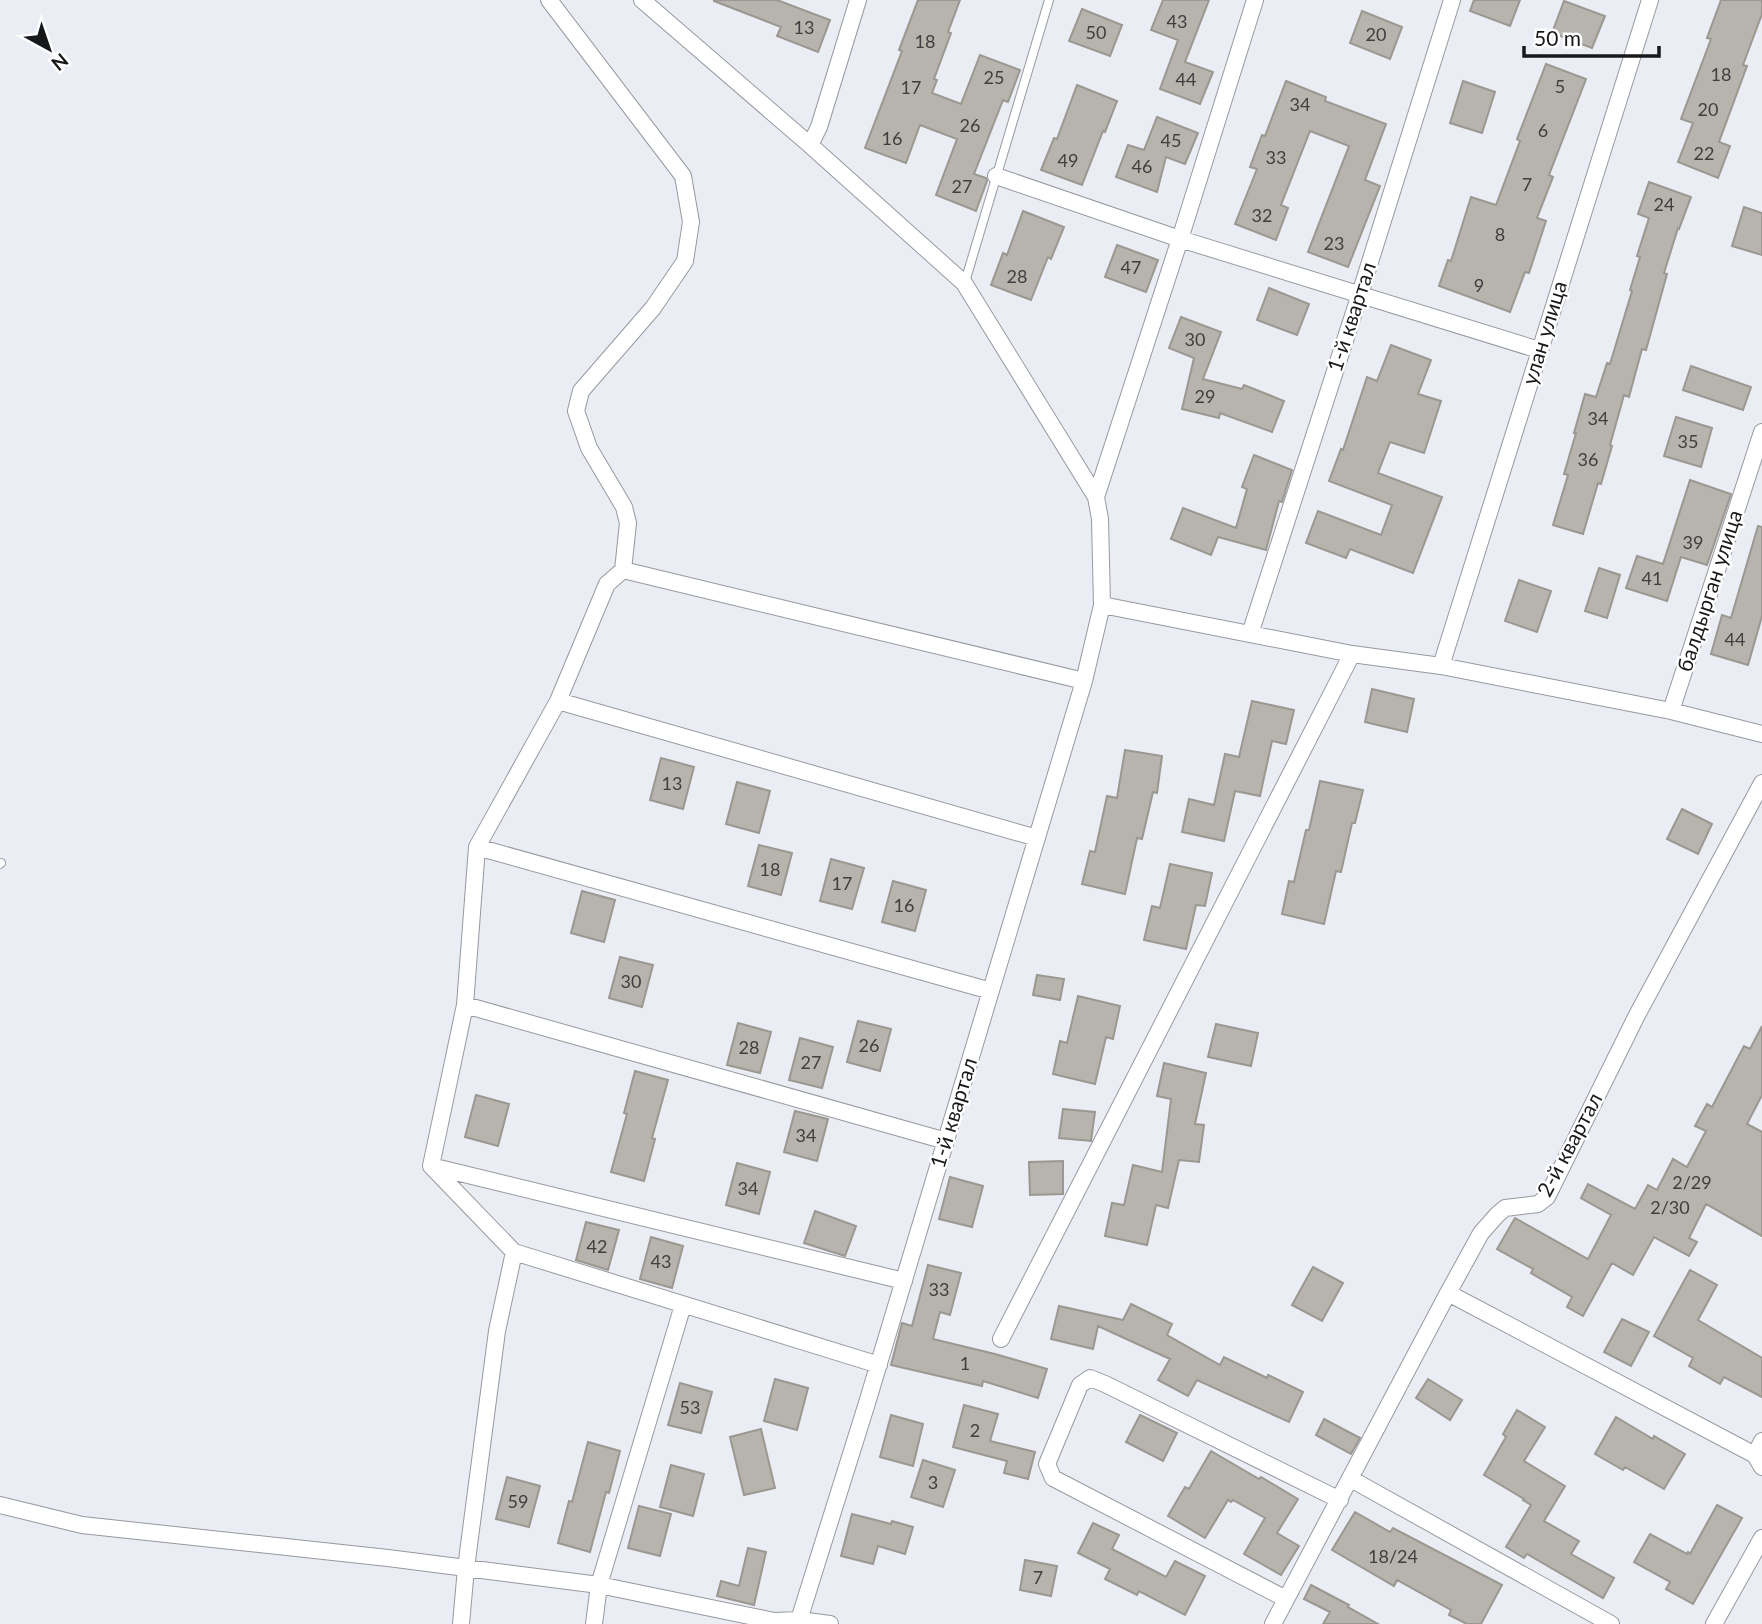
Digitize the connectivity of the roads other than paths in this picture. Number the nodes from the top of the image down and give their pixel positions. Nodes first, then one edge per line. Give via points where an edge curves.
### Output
1 (549, 0) edge
2 (858, 0) edge
3 (1049, 0) edge
4 (1255, 0) edge
5 (1452, 0) edge
6 (1650, 0) edge
7 (652, 4) edge
8 (810, 145) junction
9 (996, 176) junction
10 (1181, 239) junction
11 (964, 283) junction
12 (1360, 295) junction
13 (1539, 350) junction
14 (1762, 432) edge
15 (1096, 496) junction
16 (624, 570) junction
17 (1102, 605) junction
18 (1250, 634) junction
19 (1352, 654) junction
20 (1441, 666) junction
21 (1084, 681) junction
22 (558, 701) junction
23 (1671, 711) junction
24 (1762, 734) edge
25 (1762, 783) edge
26 (1037, 838) junction
27 (477, 847) junction
28 (991, 991) junction
29 (465, 1005) junction
30 (946, 1141) junction
31 (430, 1166) junction
32 (514, 1252) junction
33 (904, 1281) junction
34 (1448, 1293) junction
35 (683, 1304) junction
36 (1001, 1339) dead end
37 (879, 1365) junction
38 (1760, 1454) edge
39 (1351, 1479) junction
40 (1340, 1500) junction
41 (0, 1505) edge
42 (1762, 1538) edge
43 (466, 1568) junction
44 (599, 1585) junction
45 (1286, 1599) junction
46 (799, 1620) junction
47 (774, 1623) edge
48 (461, 1624) edge
49 (594, 1624) edge
50 (830, 1624) edge
51 (1273, 1624) edge
52 (1611, 1624) edge
53 (1714, 1624) edge

1 - 16 street via 683,176 691,222 685,261 653,308 581,391 576,411 589,448 624,507 628,523
2 - 8 street
3 - 9 lane
4 - 10 street
5 - 12 street, 1-й квартал
6 - 13 street, улан улица
7 - 8 street
8 - 11 street
9 - 10 street
9 - 11 lane
10 - 12 street
10 - 15 street
11 - 15 street
12 - 13 street
12 - 18 street, 1-й квартал
13 - 20 street, улан улица
14 - 23 street, балдырган улица
15 - 17 street, 1-й квартал
16 - 21 street
16 - 22 street via 607,584
17 - 18 street
17 - 21 street, 1-й квартал
18 - 19 street
19 - 20 street
19 - 36 street
20 - 23 street
21 - 26 street, 1-й квартал
22 - 26 street
22 - 27 street
23 - 24 street
25 - 34 street, 2-й квартал via 1637,1015 1547,1198 1538,1204 1506,1208 1497,1215 1481,1233
26 - 28 street, 1-й квартал
27 - 28 street
27 - 29 street
28 - 30 street, 1-й квартал
29 - 30 street
29 - 31 street
30 - 33 street, 1-й квартал
31 - 32 street
31 - 33 street
32 - 35 street
32 - 43 street via 497,1331
33 - 37 street, 1-й квартал
34 - 38 street
34 - 39 street, 2-й квартал
35 - 37 street
35 - 44 street
37 - 46 street, 1-й квартал
39 - 40 street, 2-й квартал
39 - 52 street
40 - 45 street, 2-й квартал
40 - 45 street via 1105,1384 1090,1378 1080,1385 1046,1464 1053,1478
41 - 43 street via 82,1525
42 - 53 street
43 - 44 street
43 - 48 street
44 - 47 street
44 - 49 street
45 - 51 street, 2-й квартал
46 - 47 street
46 - 50 street

